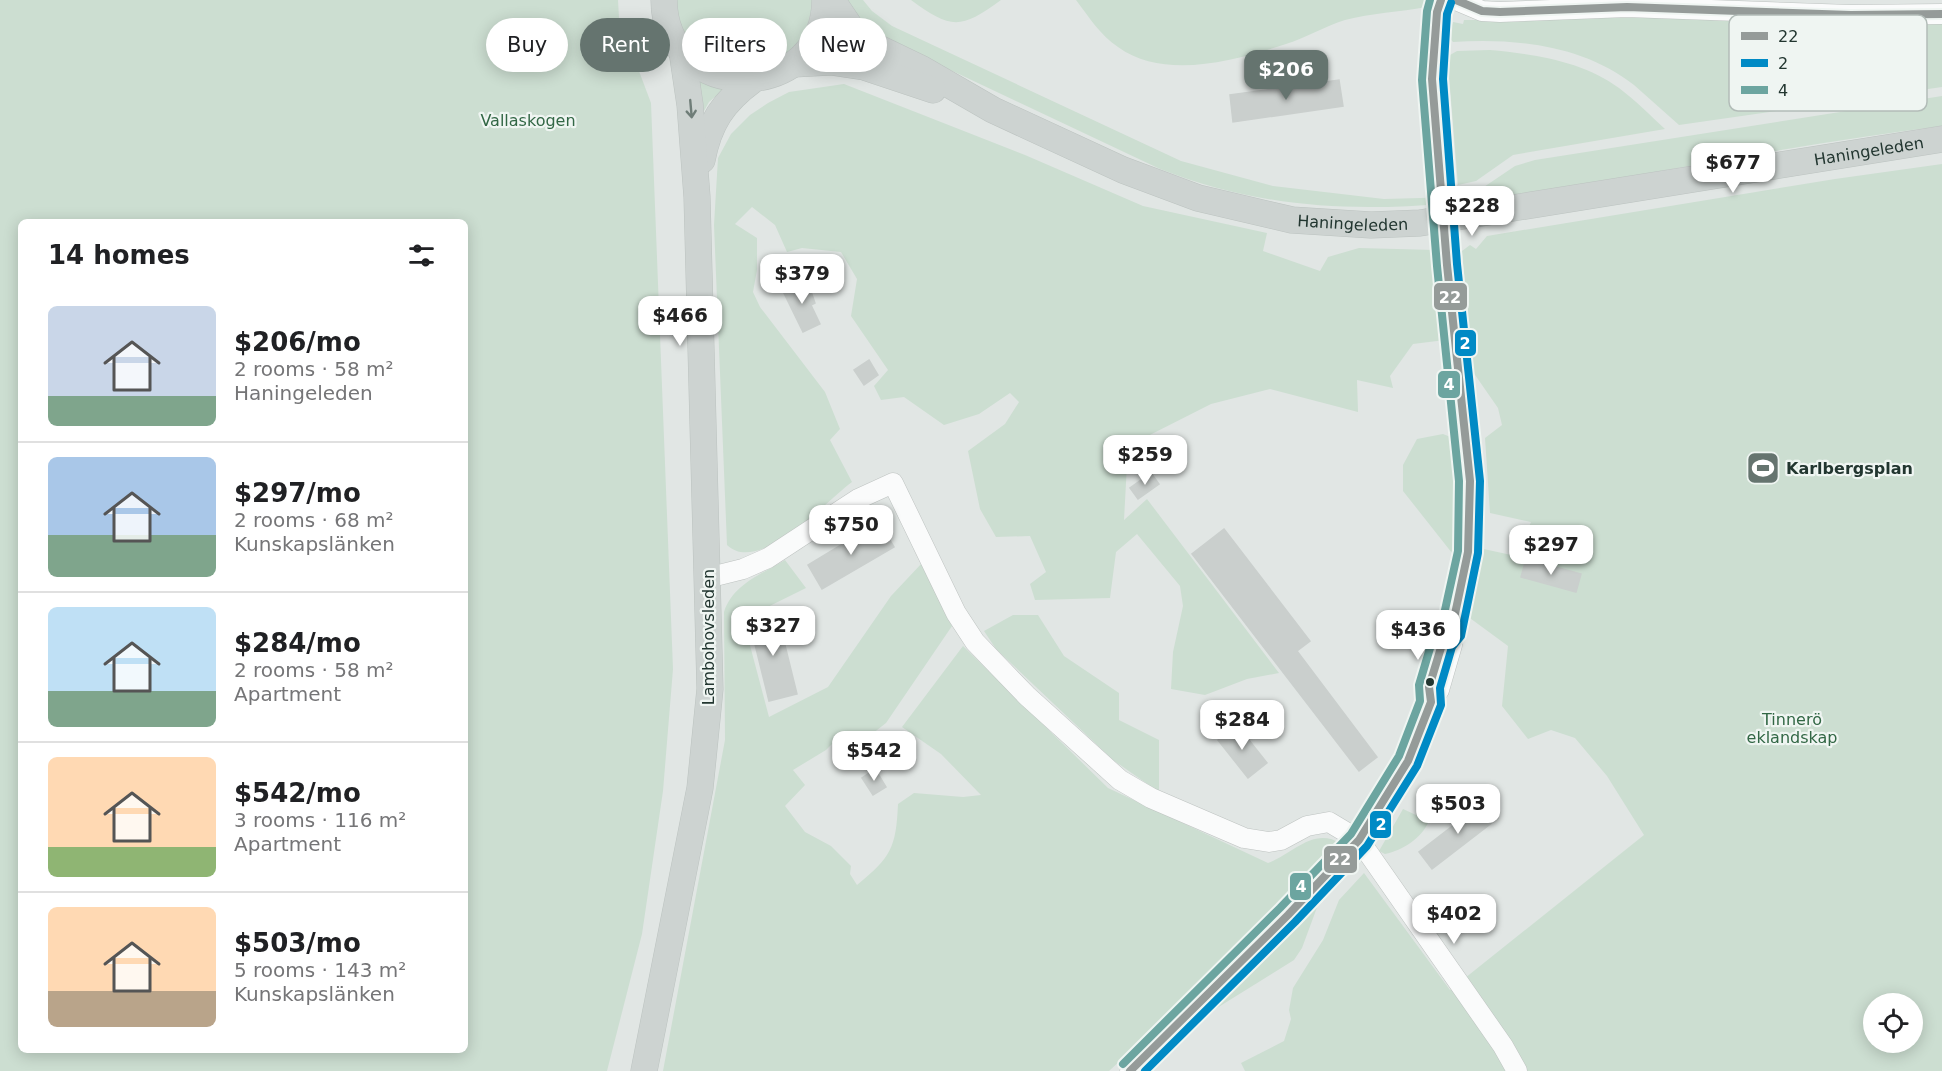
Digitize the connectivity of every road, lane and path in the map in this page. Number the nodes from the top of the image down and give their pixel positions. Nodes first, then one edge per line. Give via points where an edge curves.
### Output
1 (664, 0) edge
2 (825, 0) edge
3 (832, 0) edge
4 (1441, 0) edge
5 (1456, 0) edge
6 (1942, 14) edge
7 (682, 51) edge
8 (794, 64) junction
9 (685, 72) edge
10 (710, 72) edge
11 (753, 80) junction
12 (993, 110) junction
13 (1942, 139) edge
14 (698, 197) junction
15 (707, 578) junction
16 (1359, 840) junction
17 (644, 1071) edge
18 (1130, 1071) edge
19 (1517, 1071) edge

1 - 7 main road via 670,32
2 - 8 main road via 820,32
3 - 12 main road, Haningeleden via 851,28 868,43
4 - 16 street, bridge via 1432,79 1470,481 1468,552 1451,633 1443,641 1429,687 1431,702 1408,761
5 - 6 street via 1482,11 1500,12 1627,7 1851,15
8 - 11 main road
8 - 12 main road, Haningeleden via 831,62 864,67
9 -> 14 main road, Lambohovsleden
10 - 11 main road via 733,80
11 - 14 main road, Lambohovsleden via 732,95 711,124
12 - 13 main road, Haningeleden via 1123,170 1197,198 1292,220 1371,225 1420,223
14 - 15 main road, Lambohovsleden
15 - 16 street via 743,570 768,558 858,499 893,483 956,613 975,642 1027,696 1120,780 1151,798 1256,842 1281,840 1318,822 1337,825
15 - 17 main road, Lambohovsleden via 710,689 704,759
16 - 18 street
16 - 19 street via 1494,1032

